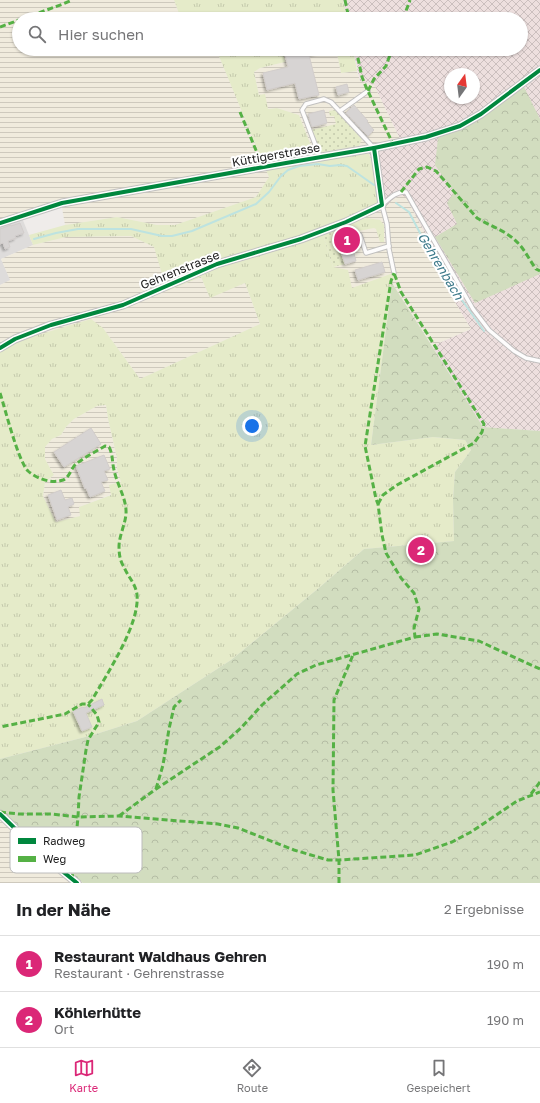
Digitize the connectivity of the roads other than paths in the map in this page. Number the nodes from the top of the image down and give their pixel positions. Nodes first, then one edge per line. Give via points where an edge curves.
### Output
1 (540, 70) edge
2 (368, 91) dead end
3 (340, 111) junction
4 (374, 148) junction
5 (320, 157) junction
6 (382, 205) junction
7 (0, 223) edge
8 (360, 235) dead end
9 (389, 246) junction
10 (394, 273) dead end
11 (0, 348) edge
12 (540, 361) edge
13 (0, 814) edge
14 (13, 827) edge
15 (65, 873) edge
16 (77, 883) edge

1 - 4 street, Küttigerstrasse via 481,114 460,126 426,137
2 - 3 lane
3 - 4 lane
3 - 5 lane via 324,99 306,104 302,110
4 - 5 street, Küttigerstrasse
4 - 6 street
5 - 7 street, Küttigerstrasse via 62,203
6 - 9 lane via 388,224
6 - 11 street, Gehrenstrasse via 300,239 217,264 123,305 51,325 15,339
6 - 12 lane via 398,192 406,192 473,309 489,330 514,352
8 - 9 lane via 366,253
9 - 10 lane
13 - 14 street
15 - 16 street

